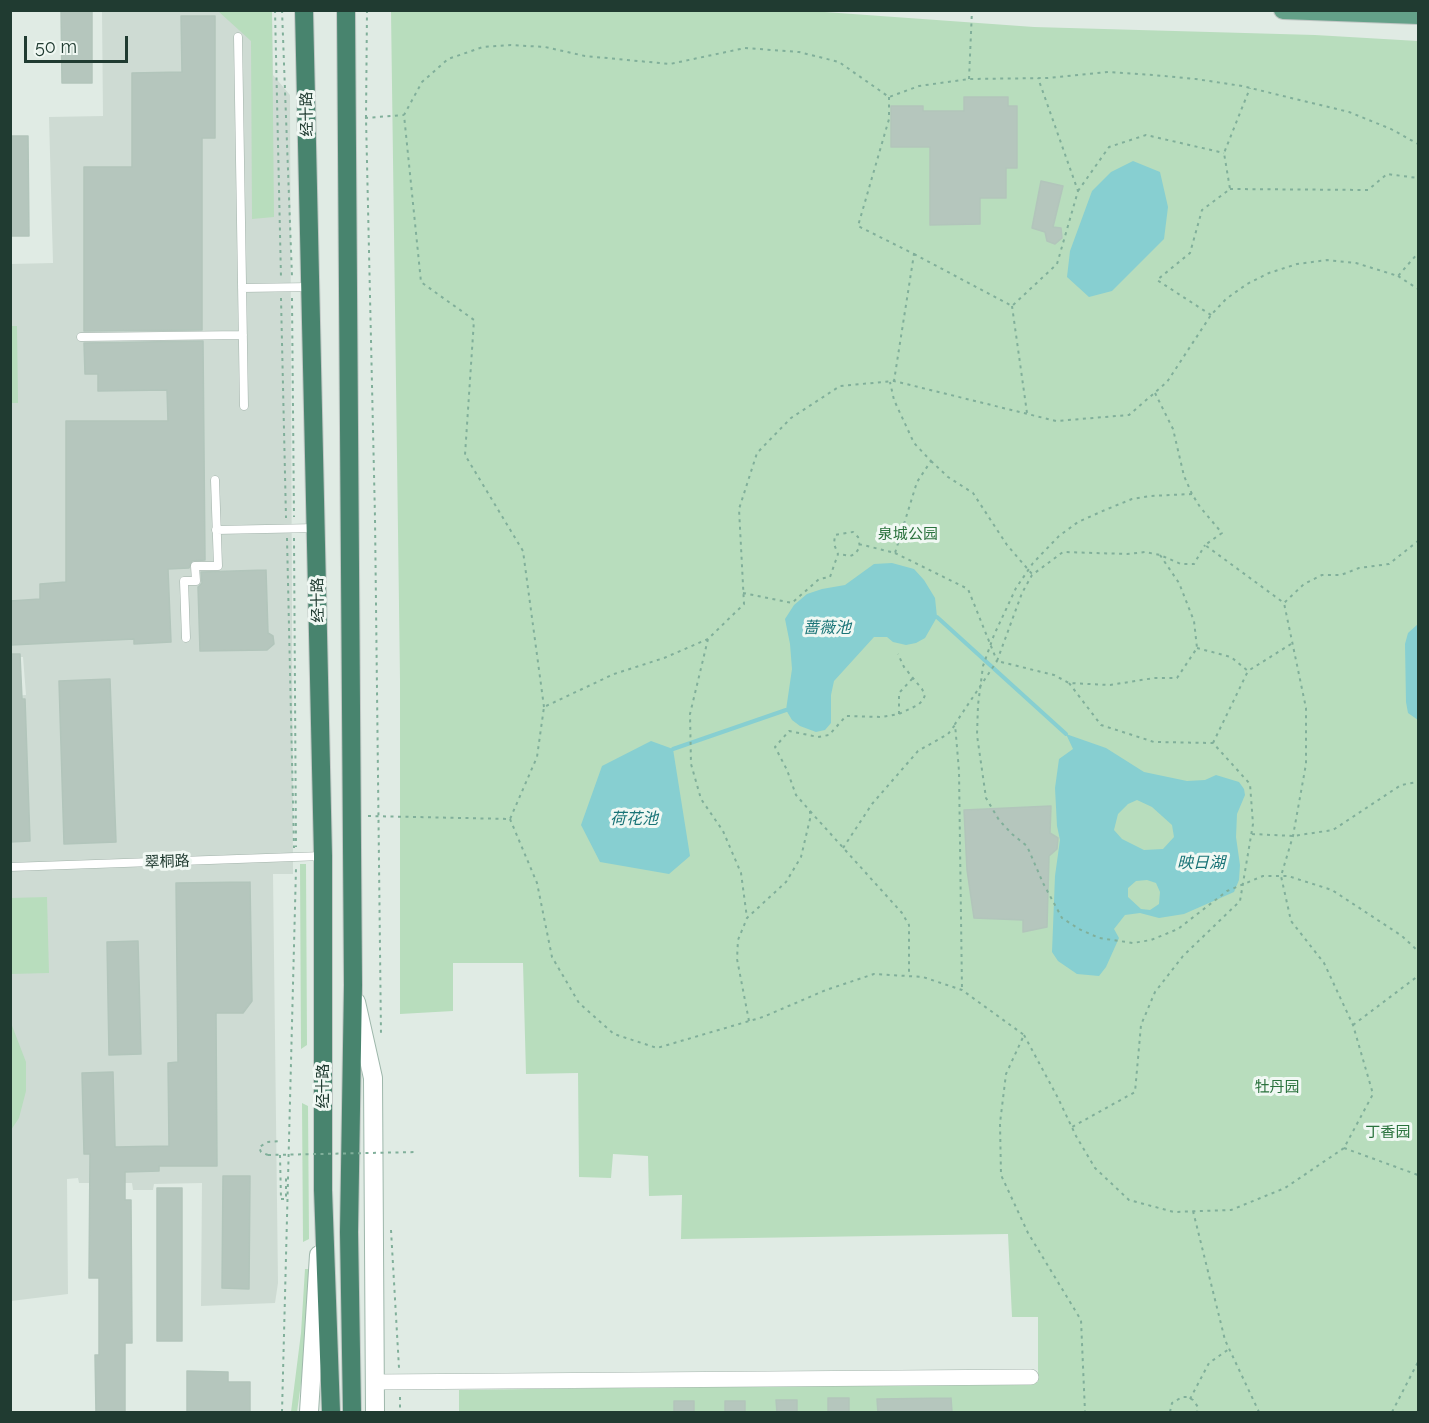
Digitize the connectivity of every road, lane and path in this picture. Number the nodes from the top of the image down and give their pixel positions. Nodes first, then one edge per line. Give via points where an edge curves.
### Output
1 (274, 10) edge
2 (282, 10) edge
3 (304, 10) edge
4 (346, 10) edge
5 (367, 10) edge
6 (972, 10) edge
7 (1283, 10) edge
8 (1419, 15) edge
9 (238, 37) dead end
10 (1038, 78) junction
11 (969, 80) junction
12 (1250, 88) junction
13 (889, 98) junction
14 (404, 115) junction
15 (366, 118) junction
16 (347, 119) junction
17 (1419, 144) edge
18 (1224, 153) junction
19 (1419, 178) edge
20 (1230, 189) junction
21 (1078, 191) junction
22 (1419, 253) edge
23 (914, 254) junction
24 (1398, 276) junction
25 (301, 287) junction
26 (242, 288) junction
27 (281, 288) junction
28 (1419, 289) edge
29 (1012, 306) junction
30 (1211, 315) junction
31 (243, 335) junction
32 (81, 337) dead end
33 (892, 381) junction
34 (1155, 392) junction
35 (244, 406) dead end
36 (1027, 414) junction
37 (931, 461) junction
38 (215, 480) dead end
39 (1192, 494) junction
40 (316, 528) junction
41 (290, 529) junction
42 (216, 530) junction
43 (1419, 541) edge
44 (859, 543) junction
45 (1204, 545) junction
46 (896, 553) junction
47 (838, 554) junction
48 (1160, 555) junction
49 (1032, 575) junction
50 (743, 593) junction
51 (1284, 603) junction
52 (186, 638) dead end
53 (708, 639) junction
54 (1292, 643) junction
55 (1197, 648) junction
56 (898, 654) dead end
57 (997, 661) junction
58 (1248, 670) junction
59 (913, 678) junction
60 (1070, 683) junction
61 (544, 707) junction
62 (899, 714) junction
63 (955, 724) junction
64 (1213, 743) junction
65 (1419, 782) edge
66 (810, 811) junction
67 (379, 816) junction
68 (351, 817) junction
69 (510, 819) junction
70 (1252, 834) junction
71 (1293, 836) junction
72 (843, 848) junction
73 (323, 856) junction
74 (295, 858) junction
75 (10, 867) edge
76 (1281, 876) junction
77 (747, 918) junction
78 (1419, 951) edge
79 (909, 976) junction
80 (1419, 976) edge
81 (352, 985) junction
82 (962, 990) junction
83 (749, 1021) junction
84 (1353, 1025) junction
85 (1024, 1035) junction
86 (381, 1040) dead end
87 (1072, 1127) junction
88 (281, 1141) dead end
89 (386, 1145) dead end
90 (1344, 1148) junction
91 (418, 1152) dead end
92 (280, 1155) junction
93 (387, 1157) dead end
94 (1419, 1175) edge
95 (322, 1190) junction
96 (1193, 1211) junction
97 (391, 1226) dead end
98 (1229, 1348) junction
99 (1419, 1362) edge
100 (1031, 1377) dead end
101 (375, 1382) junction
102 (400, 1382) junction
103 (1190, 1399) junction
104 (282, 1413) edge
105 (309, 1413) edge
106 (331, 1413) edge
107 (352, 1413) edge
108 (375, 1413) edge
109 (400, 1413) edge
110 (1085, 1413) edge
111 (1170, 1413) edge
112 (1197, 1413) edge
113 (1259, 1413) edge
114 (1392, 1413) edge

1 - 27 path
2 - 25 path
3 - 25 highway, 经十路
4 - 16 highway, 经十路
5 - 15 path
6 - 11 path
7 - 8 main road
9 - 26 lane
10 - 11 path
10 - 12 path via 1108,72
10 - 21 path
11 - 13 path via 919,86
12 - 17 path via 1349,112
12 - 18 path
13 - 14 path via 839,62 799,52 745,48 670,64 511,45 483,47 448,59 422,82
13 - 23 path via 889,119 858,225
14 - 15 path
14 - 61 path via 421,282 474,320 465,455 523,551
15 - 16 path
15 - 67 path
16 - 68 highway, 经十路
18 - 20 path
18 - 21 path via 1146,135 1109,147
19 - 20 path via 1387,174 1368,190
20 - 30 path via 1202,210 1190,253 1157,280
21 - 29 path via 1057,264
22 - 24 path
23 - 29 path
23 - 33 path
24 - 28 path
24 - 30 path via 1356,263 1327,260 1297,264 1247,284
25 - 27 lane
25 - 40 highway, 经十路
25 - 41 path
26 - 27 lane
26 - 31 lane
27 - 41 path
29 - 36 path
30 - 34 path via 1167,382
31 - 32 lane
31 - 35 lane
33 - 36 path
33 - 37 path via 894,400 914,443
33 - 50 path via 840,386 790,418 757,453 739,509
34 - 36 path via 1129,415 1056,421
34 - 39 path via 1173,429
37 - 46 path via 917,482
37 - 49 path via 973,494
38 - 42 lane
39 - 45 path via 1222,533
39 - 76 path, bridge via 1132,499 1078,522 1033,563 1016,588 983,666 977,735 986,798 999,820 1027,846 1062,918 1099,938 1133,943 1151,940 1178,929 1227,891 1263,876
40 - 41 lane
40 - 73 highway, 经十路
41 - 42 lane
41 - 74 path
41 - 74 path
42 - 52 lane via 218,566 195,566 196,581 184,581
43 - 51 path via 1389,564 1341,575 1322,575 1304,584
44 - 46 path
44 - 47 path via 855,554
44 - 47 path via 853,532 835,535
45 - 48 path via 1194,564 1181,564
45 - 51 path
46 - 57 path via 968,589
47 - 50 path via 830,577 819,579 792,603
48 - 49 path via 1063,552
48 - 55 path via 1179,583 1194,621
49 - 57 path
50 - 53 path via 744,604
51 - 54 path
53 - 61 path via 614,674
53 - 77 path via 690,714 691,764 701,799 723,831 741,873
54 - 58 path
54 - 71 path via 1306,708 1306,764
55 - 58 path via 1231,657
55 - 60 path via 1177,678 1110,685
56 - 59 path
57 - 60 path via 1054,675
57 - 63 path
58 - 64 path
59 - 62 path via 899,693
59 - 62 path via 925,695 918,705
60 - 64 path via 1101,725 1154,742
61 - 69 path via 537,757
62 - 66 path via 846,716 829,735 818,737 789,731 775,747 796,795
63 - 72 path via 948,734 918,751 872,804
63 - 82 path
64 - 70 path via 1250,783
65 - 71 path via 1401,785 1333,830
66 - 72 path
66 - 77 path via 801,857 786,882
67 - 68 path
67 - 69 path
67 - 86 path
68 - 81 highway, 经十路
69 - 83 path via 537,883 552,957 579,1003 615,1034 657,1048
70 - 71 path
70 - 87 path via 1240,902 1183,956 1155,992 1141,1025 1135,1092
71 - 76 path
72 - 79 path via 909,925
73 - 74 lane, 翠桐路
73 - 95 highway, 经十路
74 - 75 lane, 翠桐路
74 - 92 path via 286,1199 281,1199
74 - 104 path
76 - 78 path, bridge via 1332,890
76 - 84 path via 1291,921 1324,963
77 - 83 path via 736,959
79 - 82 path
79 - 83 path via 874,974
80 - 84 path
81 - 101 main road, 经十路 via 373,1078
81 - 107 highway, 经十路
82 - 85 path
84 - 90 path via 1373,1094
85 - 87 path
85 - 110 path via 1006,1074 1000,1123 1001,1175 1028,1233 1081,1320
87 - 96 path via 1095,1168 1129,1200 1174,1212
88 - 92 path, bridge via 259,1147 268,1155
89 - 93 path
90 - 94 path
90 - 96 path via 1285,1188 1232,1210
91 - 92 path, bridge
95 - 105 main road, 经十路
95 - 106 highway, 经十路
96 - 98 path
97 - 102 path
98 - 103 path via 1209,1363
98 - 113 path
99 - 114 path
100 - 102 street
101 - 102 street
101 - 108 main road, 经十路
102 - 109 path
103 - 111 path via 1176,1400
103 - 112 path via 1198,1407

